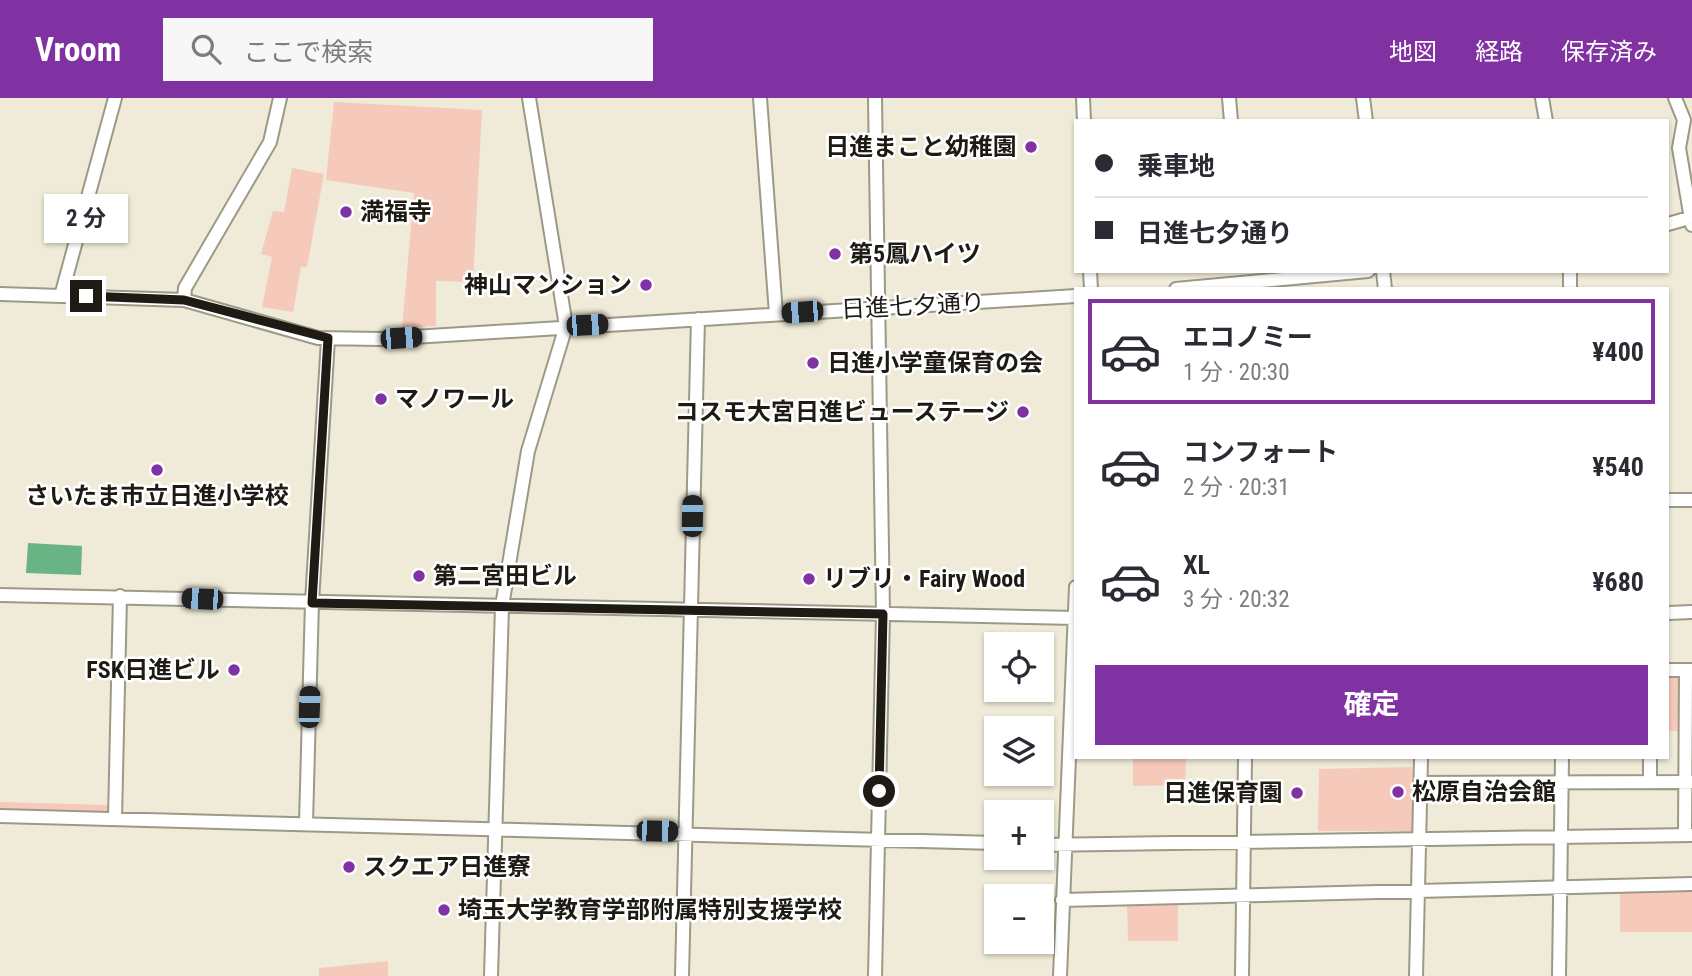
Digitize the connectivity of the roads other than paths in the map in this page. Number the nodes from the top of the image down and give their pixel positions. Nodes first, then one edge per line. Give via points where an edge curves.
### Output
1 (115, 98) edge
2 (280, 98) edge
3 (529, 98) edge
4 (760, 98) edge
5 (875, 98) edge
6 (1083, 98) edge
7 (1229, 98) edge
8 (1363, 98) edge
9 (1542, 98) edge
10 (1675, 98) edge
11 (1084, 119) edge
12 (1231, 119) edge
13 (1366, 119) edge
14 (1546, 119) edge
15 (1691, 221) edge
16 (1669, 224) edge
17 (1345, 273) edge
18 (1251, 281) edge
19 (1195, 287) edge
20 (0, 294) edge
21 (61, 296) junction
22 (1074, 296) edge
23 (184, 300) junction
24 (880, 307) junction
25 (776, 314) junction
26 (698, 319) junction
27 (566, 326) junction
28 (328, 338) junction
29 (1669, 500) edge
30 (1692, 500) edge
31 (0, 595) edge
32 (120, 596) junction
33 (312, 603) junction
34 (502, 606) junction
35 (691, 610) junction
36 (1692, 612) edge
37 (1669, 613) edge
38 (883, 614) junction
39 (1074, 618) edge
40 (1074, 639) edge
41 (1669, 670) edge
42 (1689, 670) edge
43 (1689, 727) edge
44 (1245, 759) edge
45 (1420, 759) edge
46 (1562, 759) edge
47 (1650, 759) edge
48 (1562, 782) junction
49 (1650, 782) junction
50 (1689, 782) edge
51 (1420, 783) junction
52 (0, 816) edge
53 (114, 819) junction
54 (306, 823) junction
55 (495, 828) junction
56 (684, 832) junction
57 (1689, 835) edge
58 (877, 838) junction
59 (1561, 838) junction
60 (1419, 840) junction
61 (984, 842) edge
62 (1244, 843) junction
63 (1054, 846) edge
64 (1064, 846) junction
65 (1692, 884) edge
66 (1560, 887) junction
67 (1418, 891) junction
68 (1243, 895) junction
69 (1062, 900) junction
70 (491, 976) edge
71 (682, 976) edge
72 (875, 976) edge
73 (1060, 976) edge
74 (1242, 976) edge
75 (1416, 976) edge
76 (1559, 976) edge

1 - 21 street
2 - 23 street via 270,142 185,288
3 - 27 street
4 - 25 street
5 - 24 street
6 - 11 street
7 - 12 street
8 - 13 street
9 - 14 street
10 - 15 street via 1684,120 1679,148
15 - 16 street
17 - 18 street
18 - 19 street
20 - 21 street, 日進七夕通り
21 - 23 street, 日進七夕通り
22 - 24 street, 日進七夕通り
23 - 28 street, 日進七夕通り
24 - 25 street, 日進七夕通り
24 - 38 street
25 - 26 street, 日進七夕通り
26 - 27 street, 日進七夕通り
26 - 35 street
27 - 28 street, 日進七夕通り via 381,340
27 - 34 street via 527,451
28 - 33 street
29 - 30 street
31 - 32 street
32 - 33 street
32 - 53 street
33 - 34 street
33 - 54 street
34 - 35 street
34 - 55 street
35 - 38 street
35 - 56 street
36 - 37 street
38 - 39 street
38 - 58 street
40 - 64 street
41 - 42 street
42 - 43 street
43 - 50 street
44 - 62 street
45 - 51 street
46 - 48 street
47 - 49 street
48 - 49 street
48 - 51 street
48 - 59 street
49 - 50 street
50 - 57 street
51 - 60 street
52 - 53 street
53 - 54 street
54 - 55 street
55 - 56 street
55 - 70 street
56 - 58 street
56 - 71 street
57 - 59 street
58 - 61 street
58 - 72 street
59 - 60 street
59 - 66 street
60 - 62 street
60 - 67 street
62 - 64 street
62 - 68 street
63 - 64 street
64 - 69 street
65 - 66 street
66 - 67 street
66 - 76 street
67 - 68 street
67 - 75 street
68 - 69 street
68 - 74 street
69 - 73 street

